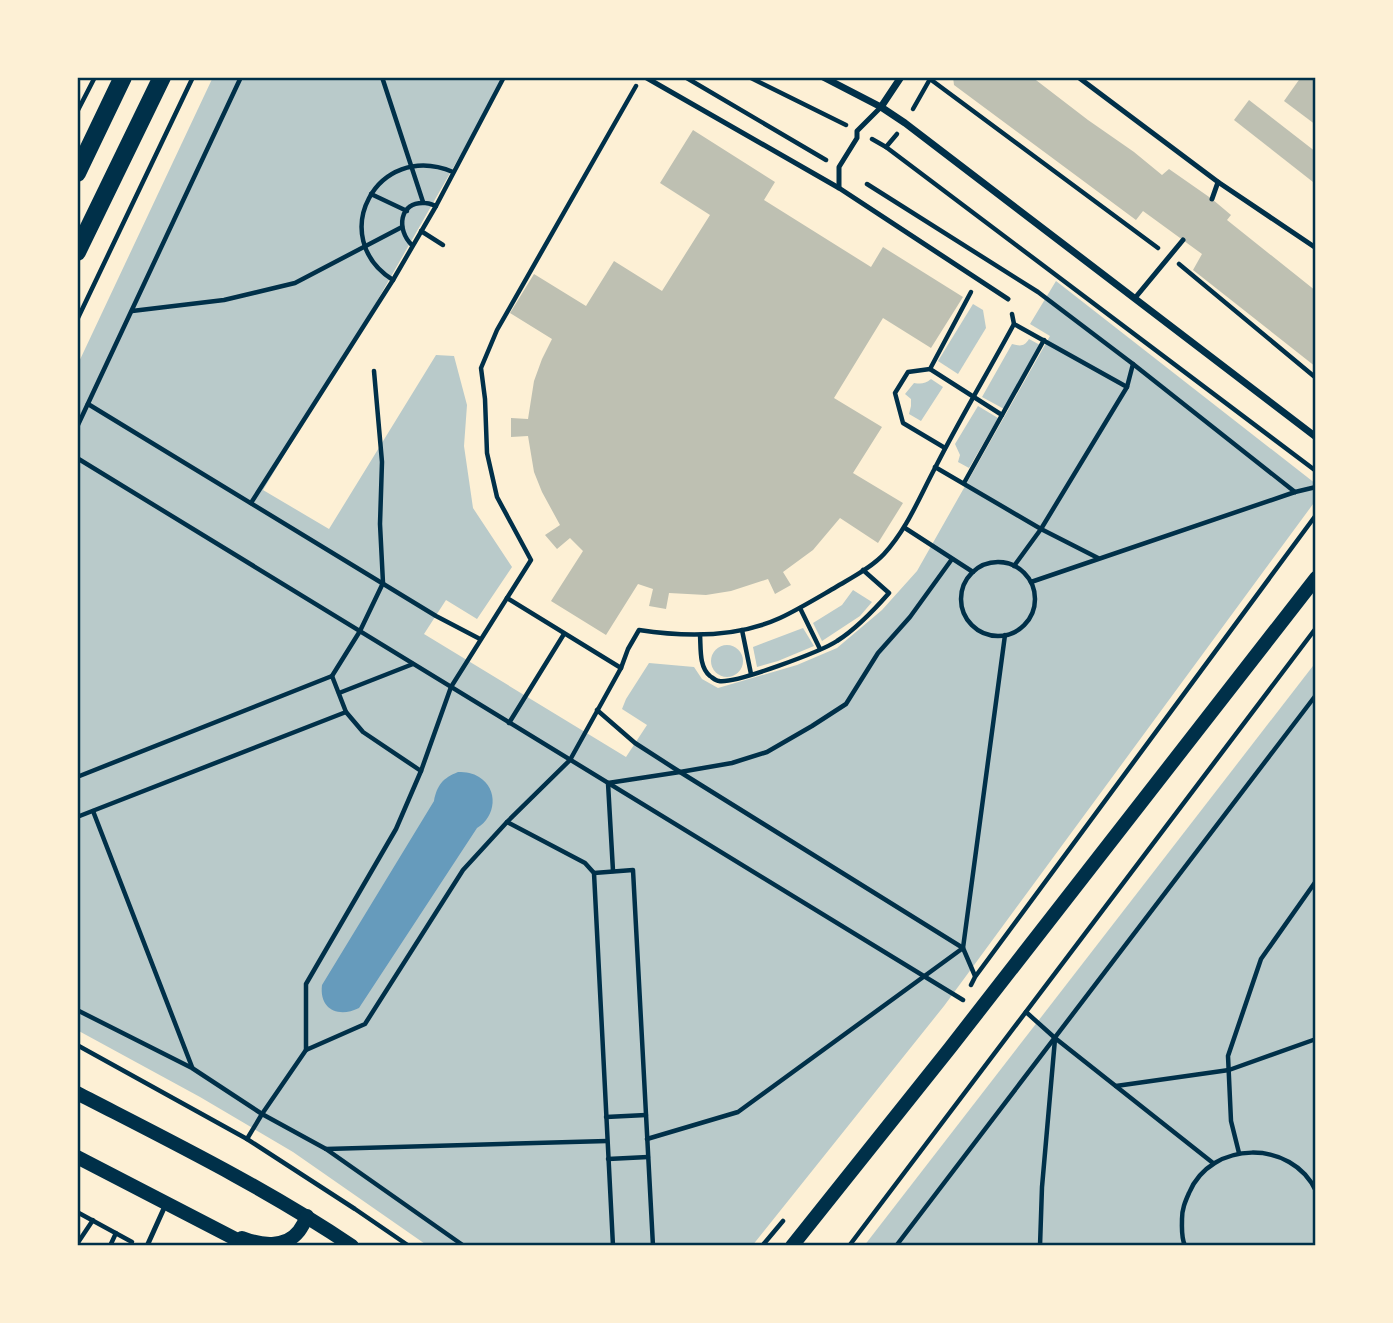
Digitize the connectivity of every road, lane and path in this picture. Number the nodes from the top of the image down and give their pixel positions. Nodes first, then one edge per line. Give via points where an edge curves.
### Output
1 (95, 77) edge
2 (123, 77) edge
3 (162, 77) edge
4 (192, 77) edge
5 (241, 77) edge
6 (382, 77) edge
7 (504, 77) edge
8 (643, 77) edge
9 (749, 77) edge
10 (823, 77) edge
11 (901, 77) edge
12 (931, 77) edge
13 (1078, 77) edge
14 (881, 107) junction
15 (77, 112) edge
16 (857, 131) junction
17 (412, 166) junction
18 (453, 172) junction
19 (77, 173) edge
20 (1218, 182) junction
21 (839, 188) junction
22 (371, 194) junction
23 (1212, 199) dead end
24 (423, 202) junction
25 (436, 206) junction
26 (407, 211) junction
27 (402, 227) junction
28 (421, 231) junction
29 (1182, 240) dead end
30 (412, 244) junction
31 (443, 244) dead end
32 (366, 247) junction
33 (1316, 247) edge
34 (77, 252) edge
35 (1169, 256) junction
36 (978, 279) junction
37 (393, 280) junction
38 (1135, 298) junction
39 (1008, 299) joint
40 (131, 311) junction
41 (77, 320) edge
42 (1014, 324) junction
43 (1044, 340) junction
44 (930, 369) junction
45 (374, 371) dead end
46 (1316, 378) edge
47 (1127, 387) junction
48 (973, 397) junction
49 (88, 404) junction
50 (1002, 415) junction
51 (77, 427) edge
52 (1316, 438) edge
53 (945, 448) junction
54 (77, 458) edge
55 (935, 467) junction
56 (1316, 471) edge
57 (964, 483) junction
58 (1316, 487) edge
59 (1295, 492) junction
60 (251, 503) junction
61 (1316, 515) edge
62 (905, 528) junction
63 (1041, 529) junction
64 (1098, 558) junction
65 (952, 559) junction
66 (1014, 566) junction
67 (863, 570) junction
68 (973, 572) junction
69 (1316, 578) edge
70 (1031, 582) junction
71 (383, 583) junction
72 (507, 598) junction
73 (800, 608) junction
74 (1316, 628) edge
75 (742, 630) junction
76 (360, 631) junction
77 (564, 634) junction
78 (700, 635) junction
79 (1005, 635) junction
80 (480, 639) junction
81 (820, 649) junction
82 (413, 664) junction
83 (621, 668) junction
84 (751, 674) junction
85 (332, 676) junction
86 (451, 687) junction
87 (339, 693) junction
88 (1316, 695) edge
89 (597, 710) junction
90 (346, 712) junction
91 (509, 723) junction
92 (570, 760) junction
93 (421, 771) junction
94 (680, 772) junction
95 (77, 777) edge
96 (608, 783) junction
97 (93, 811) junction
98 (77, 817) edge
99 (507, 822) junction
100 (613, 871) junction
101 (594, 873) junction
102 (1316, 881) edge
103 (963, 948) junction
104 (924, 977) junction
105 (964, 1001) dead end
106 (77, 1010) edge
107 (1026, 1012) junction
108 (1055, 1038) junction
109 (1316, 1039) edge
110 (77, 1045) edge
111 (306, 1050) junction
112 (192, 1068) junction
113 (1229, 1070) junction
114 (1115, 1086) junction
115 (77, 1093) edge
116 (262, 1114) junction
117 (646, 1115) junction
118 (606, 1117) junction
119 (247, 1139) junction
120 (647, 1139) junction
121 (607, 1141) junction
122 (326, 1149) junction
123 (1239, 1153) junction
124 (77, 1157) edge
125 (648, 1157) junction
126 (608, 1159) junction
127 (1213, 1163) junction
128 (1316, 1191) edge
129 (166, 1203) junction
130 (77, 1212) edge
131 (307, 1216) junction
132 (93, 1220) junction
133 (116, 1233) junction
134 (228, 1234) junction
135 (77, 1244) edge
136 (110, 1246) edge
137 (139, 1246) edge
138 (147, 1246) edge
139 (249, 1246) edge
140 (352, 1246) edge
141 (408, 1246) edge
142 (464, 1246) edge
143 (613, 1246) edge
144 (653, 1246) edge
145 (792, 1246) edge
146 (849, 1246) edge
147 (896, 1246) edge
148 (1040, 1246) edge
149 (1185, 1246) edge

1 - 15 path
2 - 19 main road
3 - 34 main road
4 - 41 path
5 - 40 path
6 - 17 path
7 - 18 path
8 - 21 lane
8 - 72 path via 497,330 481,368 487,453 497,497 531,560
9 - 16 path
10 - 14 street
11 - 14 street
12 - 35 path
13 - 20 lane
14 - 16 lane
14 - 38 street
16 - 21 lane via 839,167
16 - 56 path via 886,147
17 - 18 path
17 - 22 path via 384,179
17 - 24 path
18 - 25 path
20 - 23 lane
20 - 33 lane
21 - 36 lane
22 - 26 path
22 - 32 path via 362,219
24 - 25 path
24 - 26 path
25 - 28 path
26 - 27 path
27 - 30 path
27 - 32 path
28 - 30 path
28 - 31 path
29 - 35 lane
30 - 37 path
32 - 37 path via 371,260
32 - 40 path via 295,283 224,300
35 - 38 lane
35 - 46 path
36 - 39 lane
36 - 44 path
37 - 60 path
38 - 52 street
39 - 42 path
40 - 49 path
42 - 43 path
42 - 48 path
43 - 47 path
43 - 50 path
44 - 48 path
44 - 53 path via 908,372 895,393 902,423
45 - 71 path via 382,462
47 - 59 path via 1133,364
47 - 63 path
48 - 50 path
48 - 53 path
49 - 51 path
49 - 60 path
50 - 57 path
53 - 55 path
54 - 76 path
55 - 57 path
55 - 62 path
57 - 63 path
58 - 59 path
59 - 64 path
60 - 71 path
61 - 103 path via 975,977
62 - 65 path
62 - 67 path via 882,556
63 - 64 path
63 - 66 path
64 - 70 path
65 - 68 path
65 - 94 path via 878,653 846,704 767,752
66 - 68 path via 993,563
66 - 70 path
67 - 73 path
67 - 81 path via 889,593 837,641
68 - 79 path via 962,592 965,615 982,632
69 - 145 main road
70 - 79 path via 1035,593 1031,615 1016,632
71 - 76 path
71 - 80 path
72 - 77 path
72 - 80 path
73 - 75 path
73 - 81 path
74 - 107 path
75 - 78 path
75 - 84 path
76 - 82 path
76 - 85 path
77 - 83 path
77 - 91 path
78 - 83 path via 639,630
78 - 84 path via 702,667 709,676 720,681
79 - 103 path
80 - 86 path
81 - 84 path
82 - 86 path
82 - 87 path
83 - 89 path
85 - 87 path
85 - 95 path
86 - 91 path
86 - 93 path
87 - 90 path
88 - 108 path
89 - 92 path
89 - 94 path via 635,743
90 - 93 path via 363,733
90 - 97 path
91 - 92 path
92 - 96 path
92 - 99 path
93 - 111 path via 396,829 306,984
94 - 96 path
94 - 103 path
96 - 100 path
96 - 104 path
97 - 98 path
97 - 112 path
99 - 101 path via 585,863
99 - 111 path via 463,870 365,1024
100 - 101 path
100 - 117 path via 633,870
101 - 118 path
102 - 113 path via 1261,959 1228,1056
103 - 104 path
104 - 105 path
104 - 120 path via 738,1112
106 - 112 path
107 - 108 path
107 - 146 path
108 - 114 path
108 - 147 path
108 - 148 path
109 - 113 path
110 - 119 path
111 - 116 path
112 - 116 path
113 - 114 path
113 - 123 path via 1231,1121
114 - 127 path
115 - 131 main road
116 - 119 path
116 - 122 path
117 - 118 path
117 - 120 path
118 - 121 path
119 - 141 path
120 - 125 path
121 - 122 path
121 - 126 path
122 - 142 path
123 - 127 path
123 - 128 path via 1266,1153 1292,1163
124 - 129 main road
125 - 126 path
125 - 144 path
126 - 143 path
127 - 149 path via 1193,1184 1182,1210
129 - 134 main road
129 - 138 lane
130 - 132 path
131 - 134 main road via 299,1232 280,1243 265,1245
131 - 140 main road
132 - 133 path
132 - 135 path
133 - 136 path
133 - 137 path
134 - 139 main road

